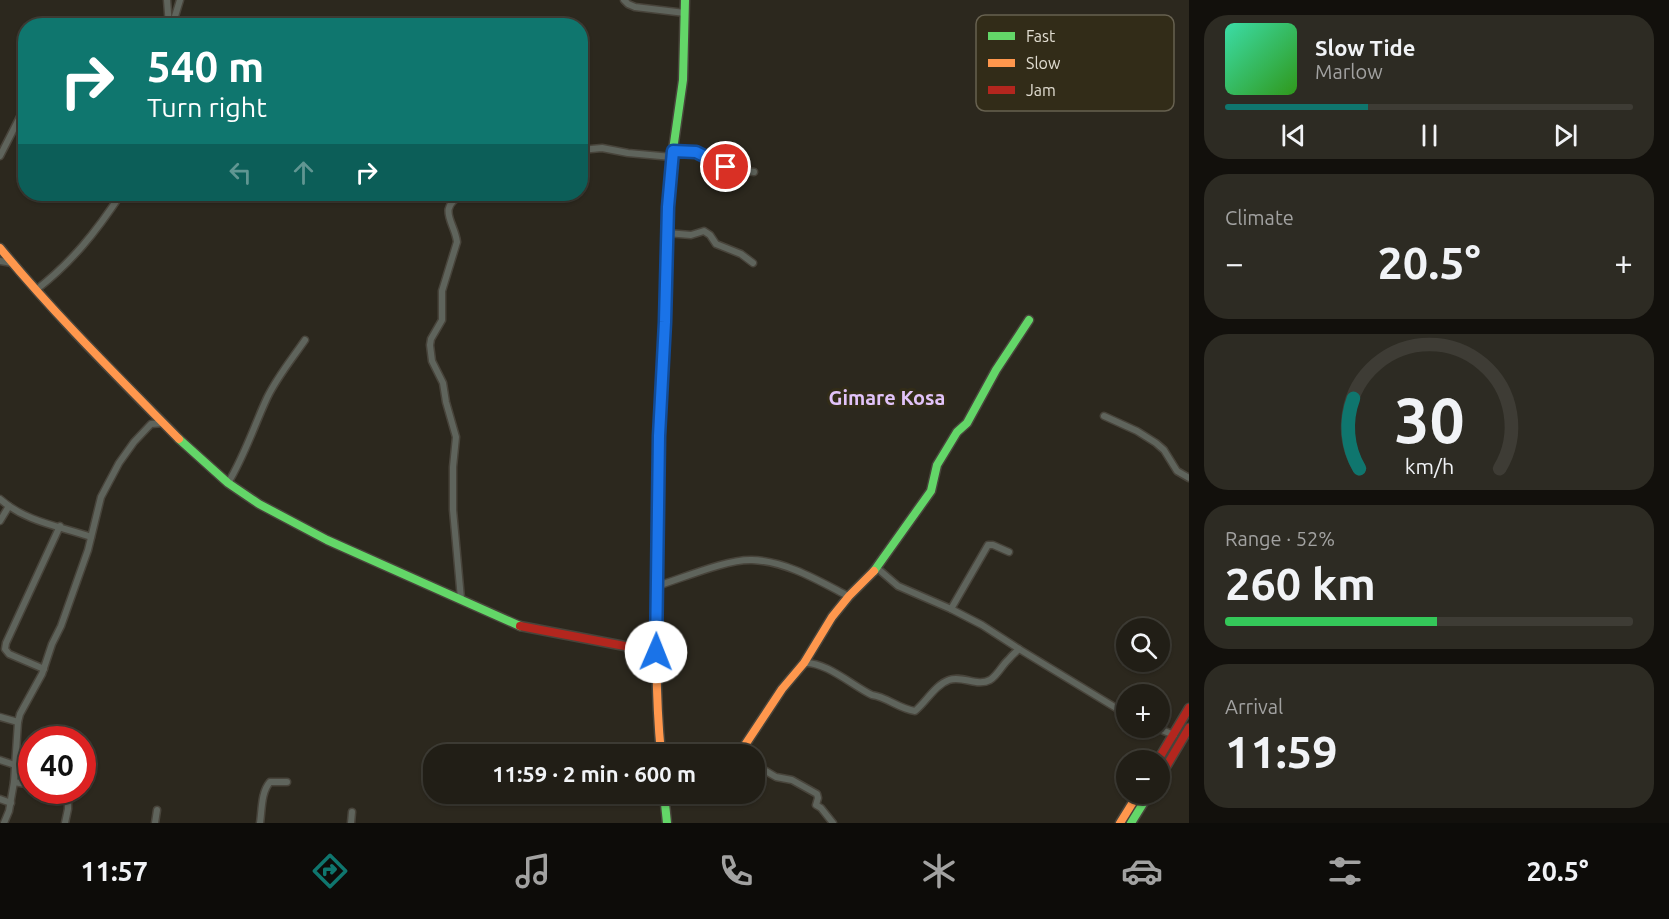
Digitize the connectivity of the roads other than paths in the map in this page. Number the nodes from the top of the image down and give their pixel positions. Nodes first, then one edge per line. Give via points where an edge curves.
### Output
1 (167, 0) edge
2 (180, 0) edge
3 (624, 0) edge
4 (686, 0) edge
5 (685, 13) junction
6 (169, 18) edge
7 (173, 18) edge
8 (18, 121) edge
9 (588, 149) edge
10 (673, 154) junction
11 (0, 156) edge
12 (754, 172) dead end
13 (116, 201) edge
14 (454, 201) edge
15 (667, 233) junction
16 (0, 248) edge
17 (0, 261) edge
18 (12, 263) junction
19 (753, 263) dead end
20 (36, 290) junction
21 (1029, 320) dead end
22 (305, 340) dead end
23 (154, 412) junction
24 (1104, 416) dead end
25 (164, 423) junction
26 (151, 424) junction
27 (1189, 478) edge
28 (228, 483) junction
29 (0, 499) edge
30 (9, 506) junction
31 (0, 521) edge
32 (60, 526) junction
33 (91, 537) junction
34 (1009, 552) dead end
35 (877, 568) junction
36 (657, 586) junction
37 (848, 596) junction
38 (461, 599) junction
39 (951, 609) junction
40 (1019, 650) junction
41 (656, 652) junction
42 (804, 663) junction
43 (44, 669) junction
44 (1116, 708) edge
45 (1189, 708) edge
46 (0, 717) edge
47 (18, 722) junction
48 (1189, 728) edge
49 (1170, 733) edge
50 (1174, 735) junction
51 (660, 744) edge
52 (746, 744) edge
53 (1164, 750) edge
54 (0, 760) edge
55 (1170, 760) edge
56 (15, 765) junction
57 (765, 770) edge
58 (14, 782) junction
59 (287, 782) dead end
60 (18, 783) edge
61 (0, 799) edge
62 (11, 803) junction
63 (69, 804) edge
64 (665, 804) edge
65 (1132, 804) edge
66 (1143, 804) edge
67 (157, 810) dead end
68 (352, 812) dead end
69 (4, 823) edge
70 (65, 823) edge
71 (155, 823) edge
72 (260, 823) edge
73 (351, 823) edge
74 (667, 823) edge
75 (833, 823) edge
76 (1120, 823) edge
77 (1131, 823) edge

1 - 6 street
2 - 7 street
3 - 5 street via 631,6
4 - 5 main road
5 - 10 main road
8 - 11 street
9 - 10 street
10 - 12 street via 696,152 732,169
10 - 15 main road
13 - 20 street via 72,259
14 - 38 street via 448,220 457,242 442,291 442,320 430,345 456,437 453,510
15 - 19 street via 706,232 716,244
15 - 36 main road
16 - 18 main road
17 - 18 street
18 - 20 main road
20 - 23 main road
21 - 35 main road via 937,465 931,492
22 - 28 street via 276,380
23 - 25 main road
23 - 26 street
24 - 27 street via 1156,443 1177,471
25 - 26 street
25 - 28 main road
26 - 33 street via 127,450 101,497
28 - 38 main road via 327,540
29 - 30 street
30 - 31 street
30 - 32 street via 34,520
32 - 33 street
32 - 43 street via 5,649
33 - 43 street
34 - 39 street via 988,545
35 - 37 main road
35 - 39 street via 903,589
36 - 37 street via 724,564 754,560 806,574
36 - 41 main road
37 - 42 main road
38 - 41 main road via 521,626
39 - 40 street
40 - 42 street via 990,680 950,679 915,711 872,695 815,664
40 - 44 street
41 - 51 main road
42 - 52 main road
43 - 47 street
45 - 50 main road
46 - 47 street
47 - 56 street
48 - 55 main road
49 - 50 street
50 - 53 main road
54 - 56 street
56 - 58 street
57 - 75 street via 817,794 816,805
58 - 60 street
58 - 62 street
59 - 72 street via 267,784
61 - 62 street
62 - 69 street
63 - 70 street
64 - 74 main road
65 - 76 main road
66 - 77 main road
67 - 71 street
68 - 73 street

